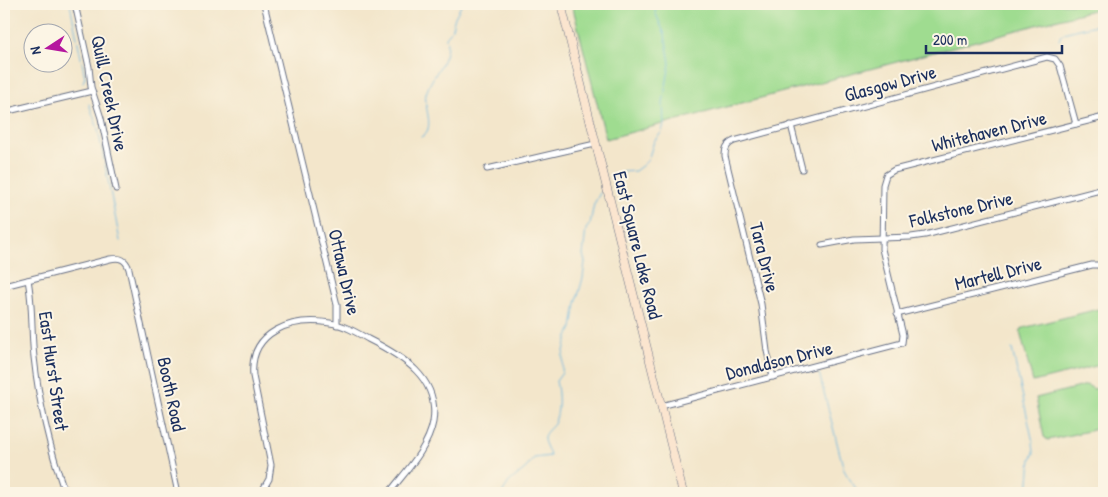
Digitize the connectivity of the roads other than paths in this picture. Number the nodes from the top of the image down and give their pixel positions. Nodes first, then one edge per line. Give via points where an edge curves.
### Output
1 (75, 4) edge
2 (264, 4) edge
3 (561, 4) edge
4 (92, 91) junction
5 (4, 100) edge
6 (5, 112) edge
7 (1104, 117) edge
8 (1076, 124) junction
9 (791, 125) junction
10 (595, 144) junction
11 (727, 146) joint
12 (487, 169) dead end
13 (802, 170) dead end
14 (116, 189) dead end
15 (1104, 189) edge
16 (882, 238) junction
17 (822, 245) dead end
18 (1104, 269) edge
19 (28, 280) junction
20 (4, 286) edge
21 (897, 314) junction
22 (337, 324) junction
23 (773, 377) junction
24 (661, 406) junction
25 (65, 493) edge
26 (178, 493) edge
27 (261, 493) edge
28 (390, 493) edge
29 (684, 493) edge

1 - 4 street, Quill Creek Drive
2 - 22 street, Ottawa Drive via 337,305
3 - 10 main road, East Square Lake Road
4 - 6 street
4 - 14 street, Quill Creek Drive
5 - 6 street
7 - 8 street, Whitehaven Drive
8 - 9 street, Glasgow Drive via 1059,64 1047,57
8 - 16 street, Whitehaven Drive via 888,173 884,178
9 - 11 street, Glasgow Drive via 734,141
9 - 13 street
10 - 12 street
10 - 24 main road, East Square Lake Road
11 - 23 street, Tara Drive via 725,156 761,304
15 - 16 street, Folkstone Drive via 925,235
16 - 17 street, Folkstone Drive
16 - 21 street via 883,256
18 - 21 street, Martell Drive via 1098,264 1092,265
19 - 20 street
19 - 25 street, East Hurst Street via 40,400
19 - 26 street, Booth Road via 110,259 120,258 128,266
21 - 23 street, Donaldson Drive via 903,342 898,345
22 - 27 street via 316,322 284,326 265,337 257,349 253,376 271,465 269,479
22 - 28 street, Ottawa Drive via 406,361 430,390 433,414 430,432
23 - 24 street, Donaldson Drive
24 - 29 main road, East Square Lake Road

